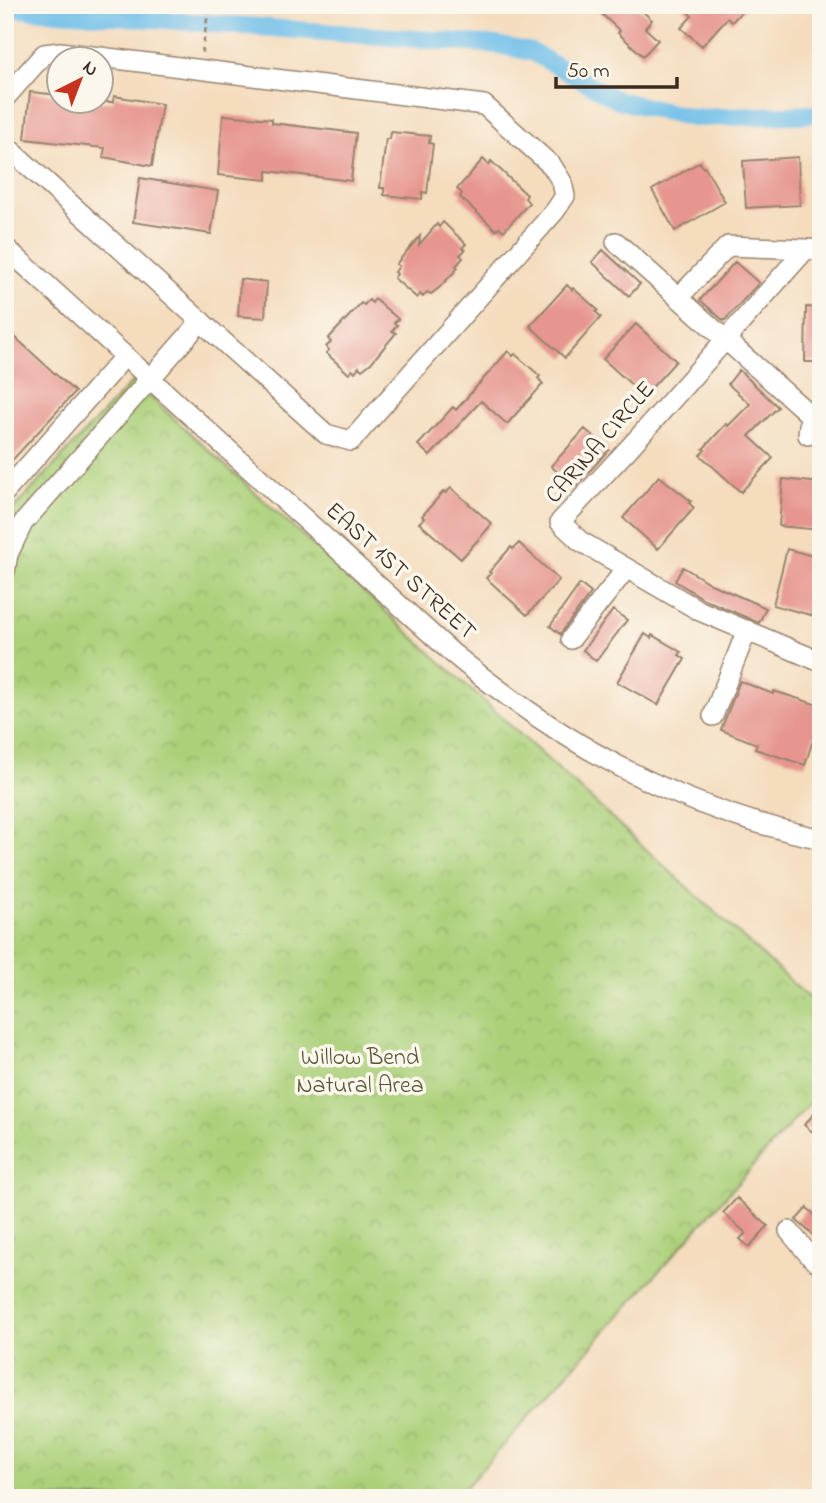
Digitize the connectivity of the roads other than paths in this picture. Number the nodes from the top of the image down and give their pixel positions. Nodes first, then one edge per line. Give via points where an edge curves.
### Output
1 (5, 98) edge
2 (5, 145) edge
3 (616, 242) dead end
4 (5, 247) edge
5 (813, 249) edge
6 (678, 298) junction
7 (201, 321) junction
8 (725, 340) junction
9 (125, 356) junction
10 (149, 378) junction
11 (808, 435) dead end
12 (5, 492) edge
13 (626, 569) junction
14 (5, 571) edge
15 (747, 630) junction
16 (571, 639) dead end
17 (821, 662) edge
18 (713, 716) dead end
19 (821, 839) edge
20 (789, 1231) dead end
21 (821, 1265) edge

1 - 7 street via 44,54 60,52 484,105 552,166 562,182 565,196 555,211 351,441 326,434
2 - 7 street
3 - 6 street
4 - 9 street, EAST 1ST STREET
5 - 6 street via 728,246
5 - 8 street, CARINA CIRCLE
6 - 8 street
7 - 10 street
8 - 11 street via 810,415
8 - 13 street, CARINA CIRCLE via 560,522 580,541
9 - 10 street, EAST 1ST STREET
9 - 12 street
10 - 14 street via 23,523
10 - 19 street, EAST 1ST STREET via 450,652 540,721 689,800
13 - 15 street, CARINA CIRCLE via 700,611
13 - 16 street
15 - 17 street, CARINA CIRCLE
15 - 18 street
20 - 21 street

